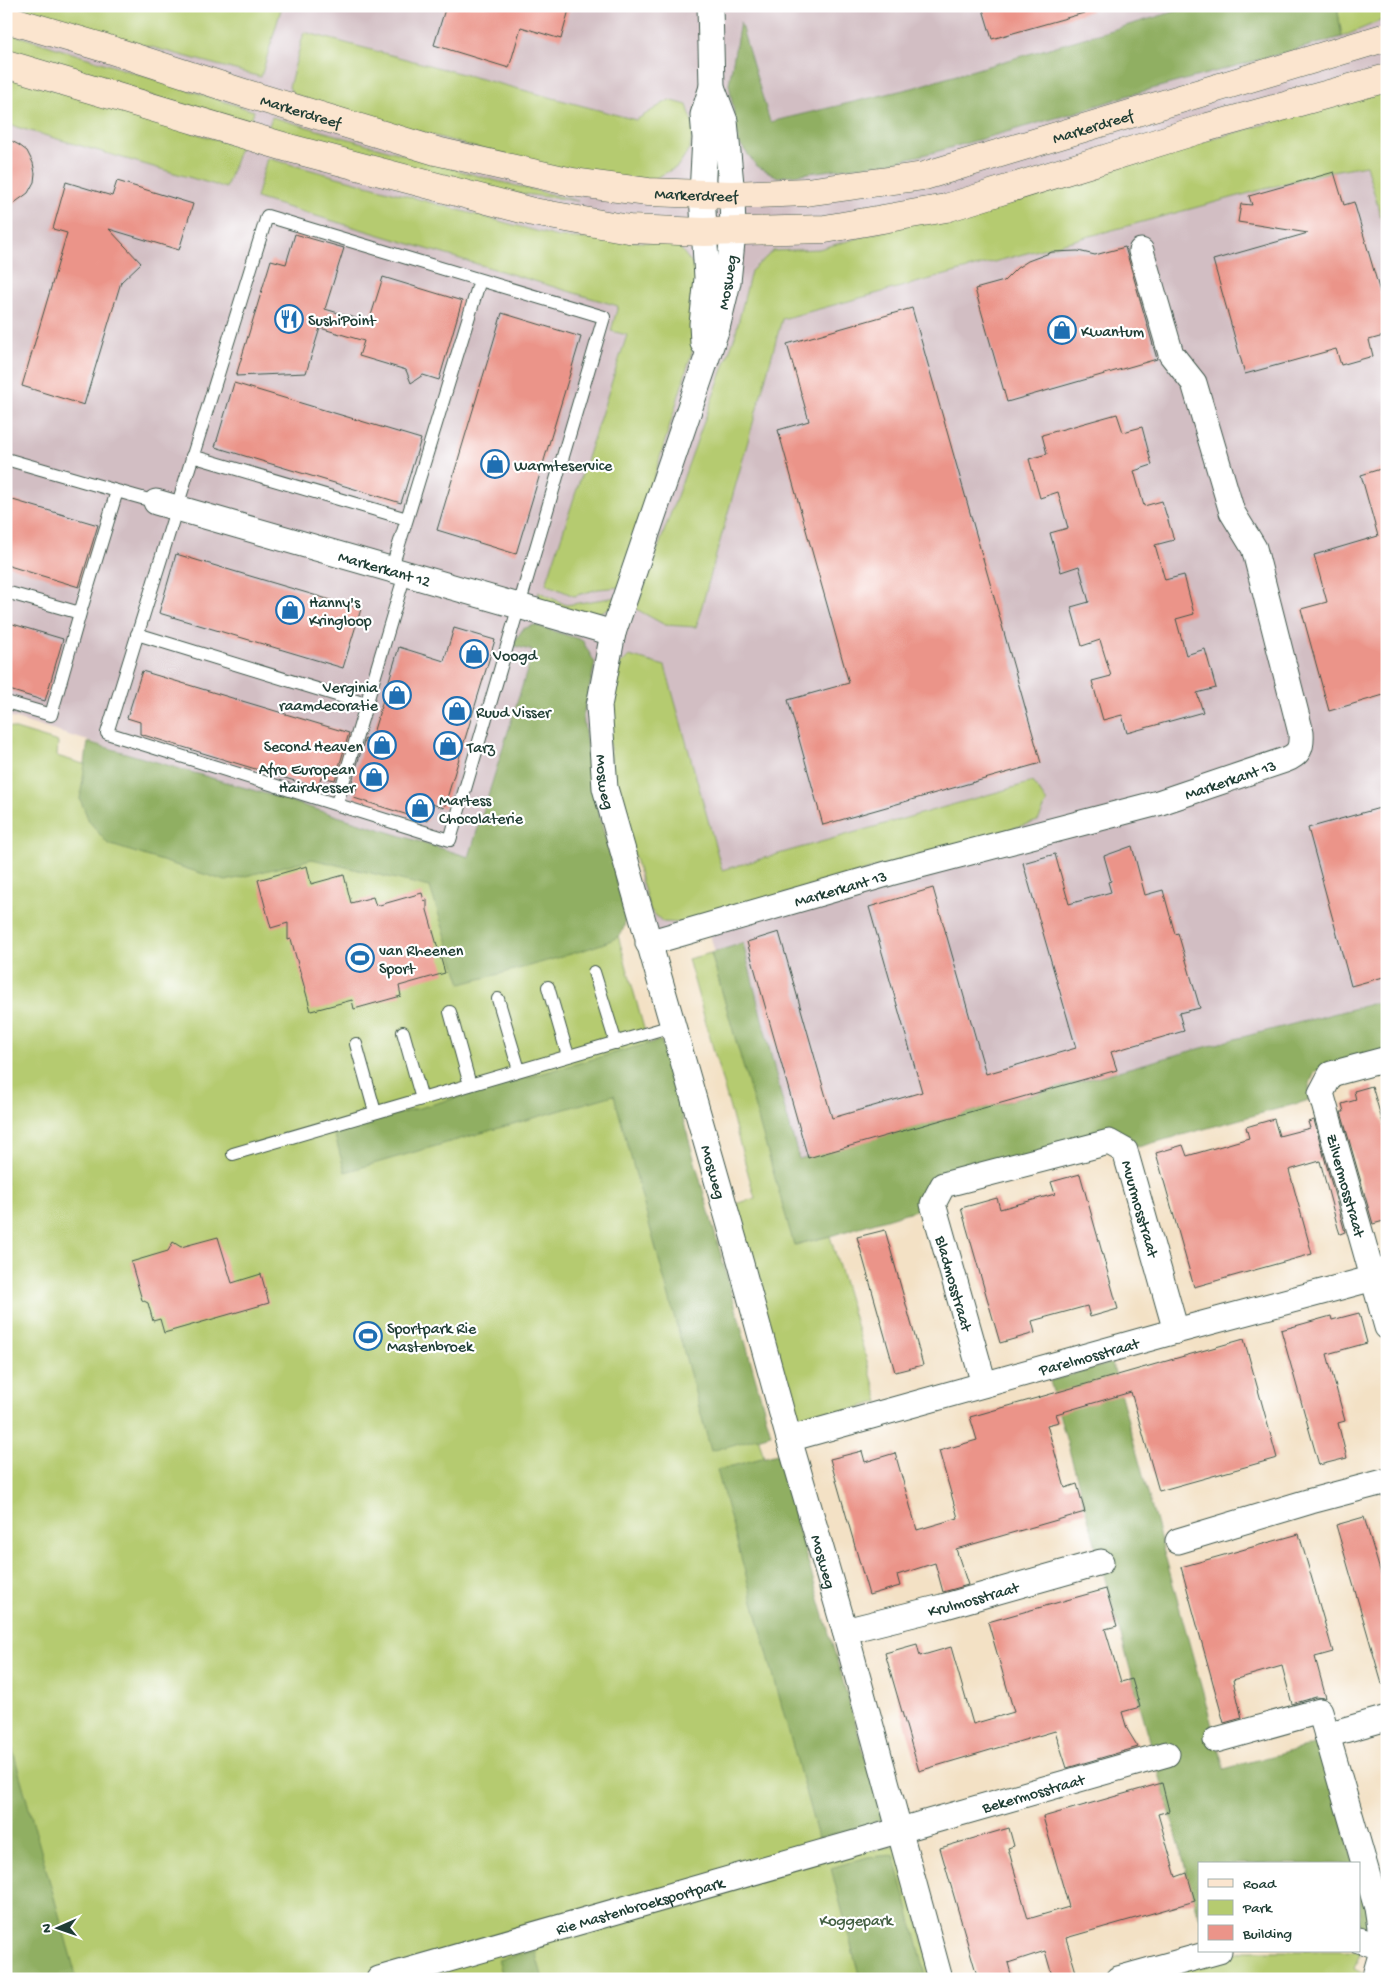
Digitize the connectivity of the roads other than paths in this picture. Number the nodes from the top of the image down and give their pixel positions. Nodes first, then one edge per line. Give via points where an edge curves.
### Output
1 (710, 6) edge
2 (6, 19) edge
3 (1387, 37) edge
4 (6, 64) edge
5 (1387, 78) edge
6 (712, 87) junction
7 (702, 194) junction
8 (732, 195) junction
9 (704, 232) junction
10 (732, 232) junction
11 (1142, 251) dead end
12 (480, 280) junction
13 (705, 366) junction
14 (192, 456) junction
15 (6, 459) edge
16 (117, 491) junction
17 (166, 505) junction
18 (407, 519) junction
19 (398, 572) junction
20 (6, 592) edge
21 (519, 606) junction
22 (80, 613) junction
23 (613, 633) junction
24 (138, 634) junction
25 (6, 702) edge
26 (366, 704) junction
27 (337, 803) junction
28 (648, 943) junction
29 (594, 972) dead end
30 (548, 988) dead end
31 (498, 999) dead end
32 (450, 1012) dead end
33 (672, 1026) junction
34 (403, 1032) dead end
35 (616, 1043) junction
36 (356, 1044) dead end
37 (568, 1056) junction
38 (1387, 1059) edge
39 (520, 1070) junction
40 (470, 1085) junction
41 (422, 1099) junction
42 (375, 1112) junction
43 (233, 1154) dead end
44 (944, 1185) joint
45 (1380, 1273) edge
46 (1387, 1327) edge
47 (1176, 1331) junction
48 (984, 1384) junction
49 (789, 1439) junction
50 (1387, 1481) edge
51 (1178, 1541) dead end
52 (1101, 1562) dead end
53 (845, 1631) junction
54 (1387, 1718) edge
55 (1327, 1735) junction
56 (1216, 1740) dead end
57 (1167, 1754) dead end
58 (900, 1831) junction
59 (1360, 1940) edge
60 (1385, 1948) edge
61 (1215, 1952) edge
62 (379, 1979) edge
63 (940, 1979) edge
64 (1118, 1979) edge
65 (1374, 1979) edge

1 - 6 street
2 - 7 main road, Markerdreef via 436,151 572,182 648,192
3 - 8 main road, Markerdreef via 924,176 806,192
4 - 9 main road via 289,148 533,212 629,229
5 - 10 main road via 1199,130 946,208 825,229
6 - 7 street, Mosweg via 704,115
6 - 8 street, Mosweg via 725,121
7 - 8 main road, Markerdreef
7 - 9 street, Mosweg
8 - 10 street, Mosweg
9 - 10 main road
9 - 13 street, Mosweg via 707,278 702,324
10 - 13 street, Mosweg via 728,282
11 - 28 street, Markerkant 13 via 1171,354 1194,383 1232,512 1254,548 1301,733 1299,751 1294,757 1158,803 890,873
12 - 14 lane via 267,216
12 - 18 lane
12 - 21 lane via 604,317
13 - 23 street, Mosweg
14 - 17 lane
14 - 18 lane
15 - 16 lane
16 - 17 lane
16 - 22 lane
17 - 19 street, Markerkant 12
17 - 24 lane
18 - 19 lane
19 - 21 street, Markerkant 12
19 - 26 lane
20 - 22 lane
21 - 23 street, Markerkant 12
21 - 27 lane via 450,840
22 - 25 lane via 51,715
23 - 28 street, Mosweg via 599,706 605,788
24 - 26 lane
24 - 27 lane via 107,733
26 - 27 lane
28 - 33 street, Mosweg
29 - 35 lane
30 - 37 lane
31 - 39 lane
32 - 40 lane
33 - 35 lane
33 - 49 street, Mosweg
34 - 41 lane
35 - 37 lane
36 - 42 lane
37 - 39 lane
38 - 45 street, Zilvermosstraat via 1331,1074 1321,1093
39 - 40 lane
40 - 41 lane
41 - 42 lane
42 - 43 lane
44 - 47 street, Muurmosstraat via 1108,1142 1125,1151
44 - 48 street, Bladmosstraat via 933,1204
45 - 46 street, Zilvermosstraat
45 - 47 street, Parelmosstraat
47 - 48 street, Parelmosstraat
48 - 49 street, Parelmosstraat
49 - 53 street, Mosweg
50 - 51 street
52 - 53 street, Krulmosstraat
53 - 58 street, Mosweg
54 - 55 street
55 - 56 street via 1320,1711
55 - 60 street via 1377,1908
57 - 58 street, Bekermosstraat
58 - 62 street, Rie Mastenbroeksportpark
58 - 63 street, Mosweg
59 - 60 street
60 - 65 street
61 - 64 street

